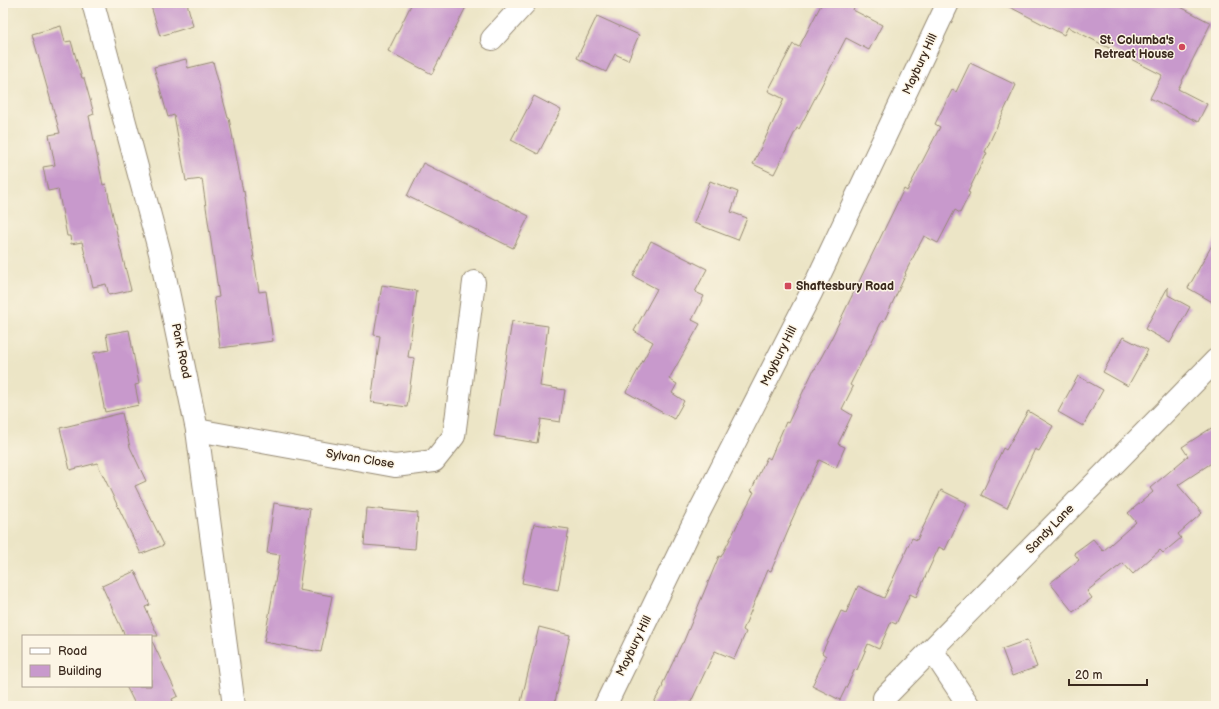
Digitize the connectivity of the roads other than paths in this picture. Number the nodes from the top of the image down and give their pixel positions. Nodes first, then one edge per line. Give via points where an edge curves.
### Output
1 (93, 3) edge
2 (525, 3) edge
3 (948, 3) edge
4 (492, 39) dead end
5 (474, 282) dead end
6 (1216, 360) edge
7 (197, 430) junction
8 (932, 650) junction
9 (884, 698) dead end
10 (234, 706) edge
11 (605, 706) edge
12 (970, 706) edge

1 - 7 street, Park Road via 160,253
2 - 4 street
3 - 11 street, Maybury Hill via 811,293 692,526
5 - 7 street, Sylvan Close via 454,436 434,461 395,466
6 - 8 street, Sandy Lane
7 - 10 street, Park Road
8 - 9 street, Sandy Lane
8 - 12 street

